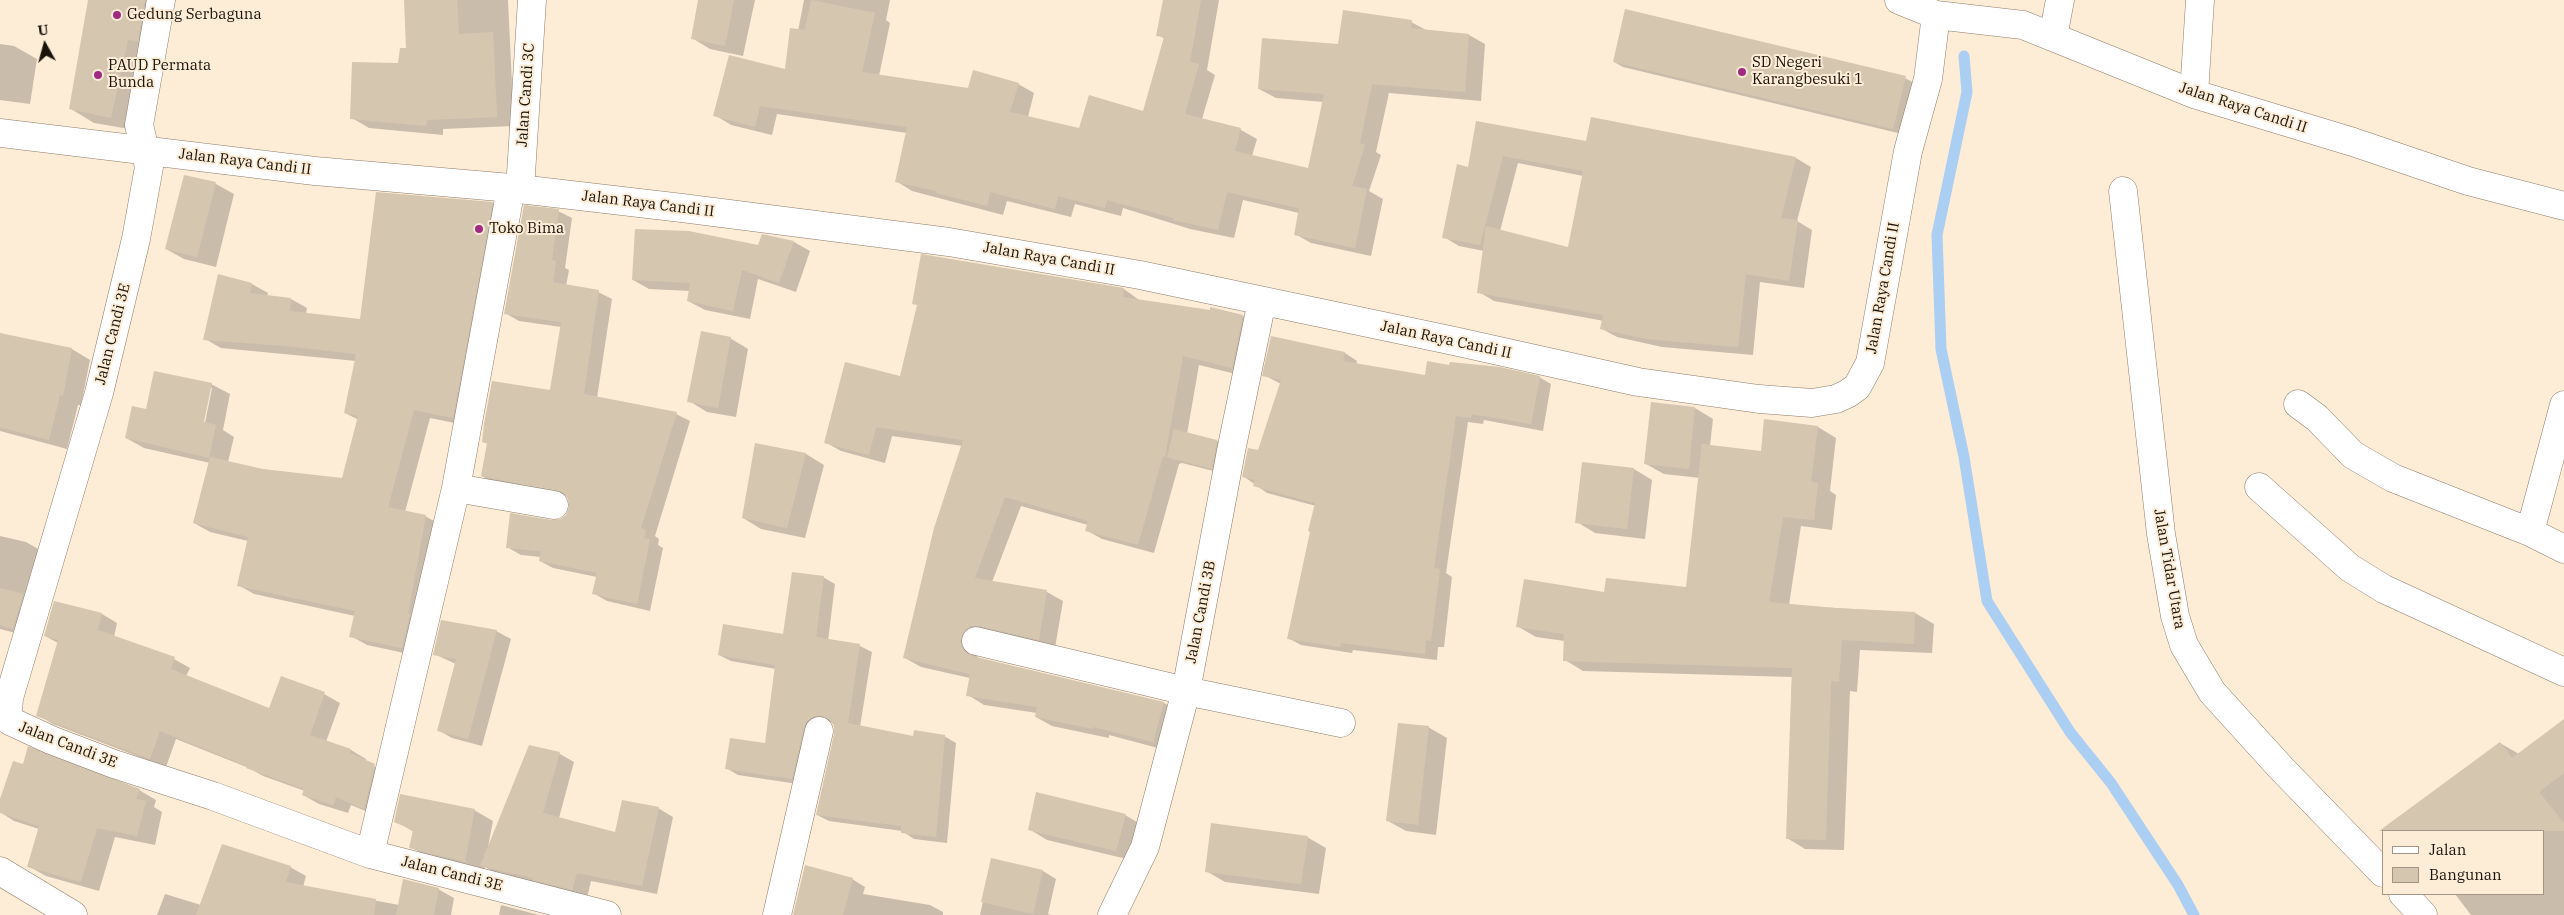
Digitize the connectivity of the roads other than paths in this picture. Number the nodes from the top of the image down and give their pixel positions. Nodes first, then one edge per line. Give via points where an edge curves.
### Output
1 (161, 0) edge
2 (532, 0) edge
3 (1899, 0) edge
4 (2060, 0) edge
5 (2200, 0) edge
6 (1936, 15) junction
7 (2053, 37) junction
8 (2194, 94) junction
9 (0, 133) edge
10 (143, 149) junction
11 (516, 189) junction
12 (2123, 191) dead end
13 (2564, 206) edge
14 (1262, 301) junction
15 (2298, 404) dead end
16 (2564, 405) edge
17 (2259, 487) dead end
18 (456, 488) junction
19 (554, 505) dead end
20 (2530, 532) junction
21 (2564, 549) edge
22 (976, 641) dead end
23 (2564, 672) edge
24 (1186, 691) junction
25 (5, 696) edge
26 (1341, 723) dead end
27 (819, 731) dead end
28 (370, 854) junction
29 (0, 871) edge
30 (2382, 872) edge
31 (2404, 895) edge
32 (72, 915) edge
33 (607, 915) edge
34 (777, 915) edge
35 (1112, 915) edge
36 (2423, 915) edge

1 - 10 street, Jalan Candi 3E via 139,125
2 - 11 street, Jalan Candi 3C
3 - 6 street
4 - 7 street
5 - 8 street
6 - 7 street, Jalan Raya Candi II via 2023,25
6 - 14 street, Jalan Raya Candi II via 1928,79 1908,151 1875,344 1864,377 1857,387 1836,399 1794,403 1638,382
7 - 8 street, Jalan Raya Candi II
8 - 13 street, Jalan Raya Candi II via 2468,181
9 - 10 street, Jalan Raya Candi II
10 - 11 street, Jalan Raya Candi II via 315,171
10 - 25 street, Jalan Candi 3E via 148,167 145,197 113,339
11 - 14 street, Jalan Raya Candi II via 949,242 1140,275
11 - 18 street, Jalan Candi 3C
12 - 30 street, Jalan Tidar Utara via 2161,534 2175,616 2184,645 2212,692
14 - 24 street, Jalan Candi 3B
15 - 20 street via 2317,418 2353,455 2393,478
16 - 20 street
17 - 23 street via 2350,568 2384,589
18 - 19 street
18 - 28 street, Jalan Candi 3C
20 - 21 street
22 - 24 street
24 - 26 street
24 - 35 street, Jalan Candi 3B via 1145,848
25 - 28 street, Jalan Candi 3E via 10,721 37,734
27 - 34 street
28 - 33 street, Jalan Candi 3E
29 - 32 street
31 - 36 street

